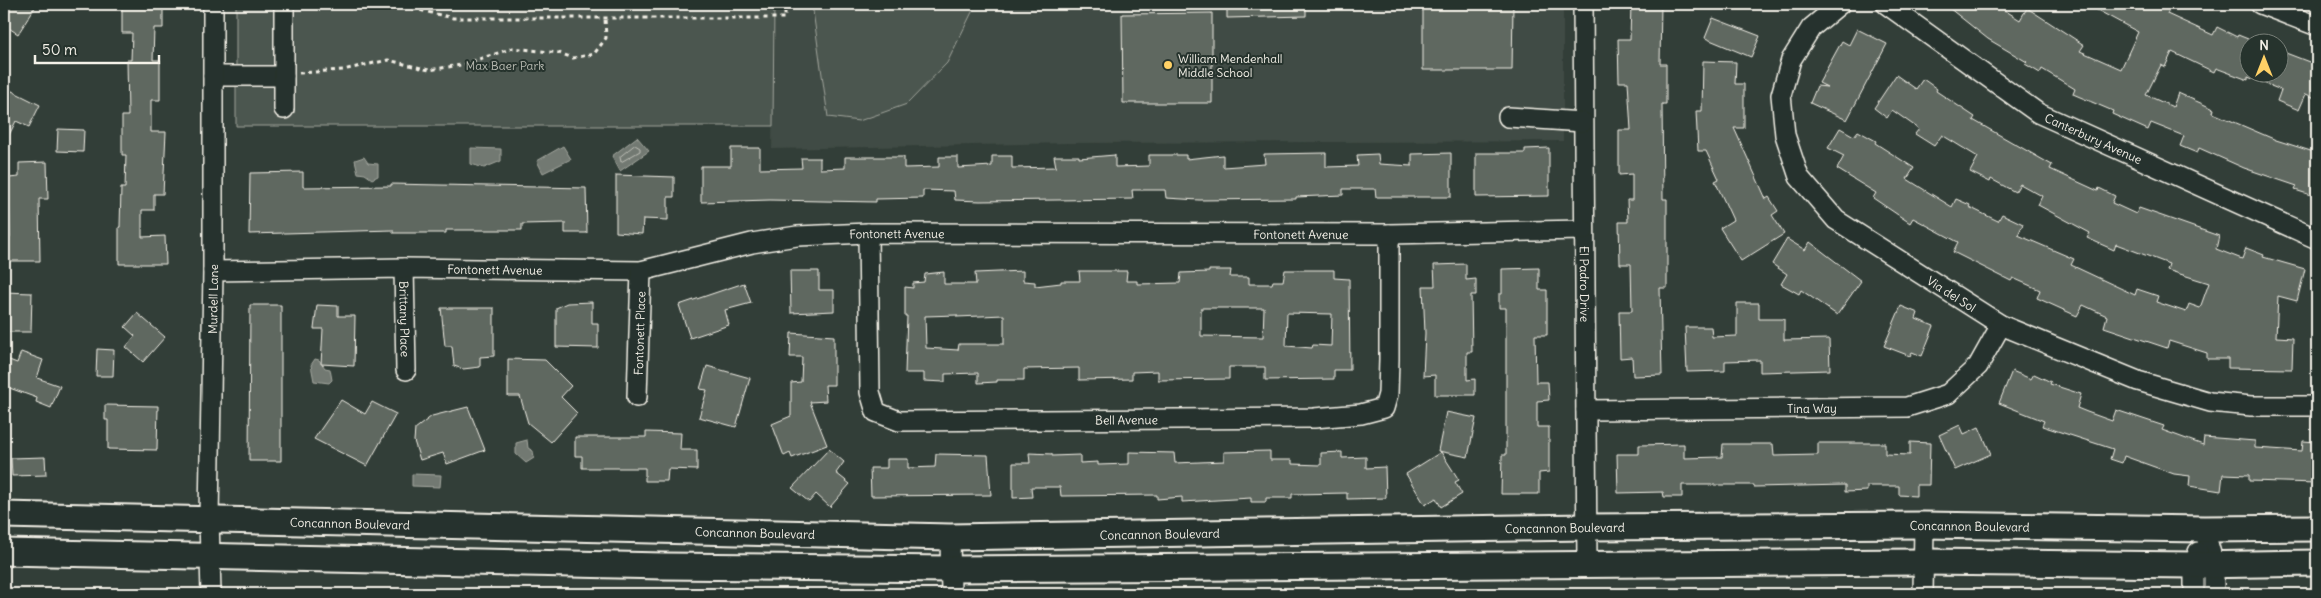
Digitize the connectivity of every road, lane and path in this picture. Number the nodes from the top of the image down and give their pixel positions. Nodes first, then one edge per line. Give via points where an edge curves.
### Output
1 (213, 4) edge
2 (284, 4) edge
3 (785, 4) edge
4 (1583, 4) edge
5 (1840, 4) edge
6 (1886, 4) edge
7 (2260, 4) edge
8 (606, 18) junction
9 (2317, 26) edge
10 (213, 76) junction
11 (284, 76) junction
12 (284, 109) dead end
13 (1508, 117) dead end
14 (1583, 122) junction
15 (1584, 230) junction
16 (868, 233) junction
17 (1389, 234) junction
18 (2317, 239) edge
19 (404, 268) junction
20 (214, 271) junction
21 (641, 271) junction
22 (2001, 325) junction
23 (406, 370) dead end
24 (637, 397) dead end
25 (2317, 406) edge
26 (1586, 410) junction
27 (4, 515) edge
28 (209, 518) junction
29 (1924, 525) junction
30 (1587, 527) junction
31 (2317, 528) edge
32 (2204, 529) junction
33 (950, 537) junction
34 (4, 552) edge
35 (210, 556) junction
36 (1924, 562) junction
37 (1587, 563) junction
38 (2317, 563) edge
39 (2204, 565) junction
40 (950, 569) junction
41 (211, 594) edge
42 (951, 594) edge
43 (1923, 594) edge
44 (2194, 594) edge
45 (2214, 594) edge

1 - 10 street, Murdell Lane
2 - 8 path via 398,5 452,18
2 - 11 street
3 - 8 path via 785,18
4 - 14 street, El Padro Drive
5 - 22 street, Via del Sol via 1811,28 1791,60 1781,95 1785,135 1799,177 1836,220
6 - 18 street, Canterbury Avenue via 2038,113
7 - 9 street
8 - 11 path via 606,38 594,54 573,58 559,53 513,48 461,65 429,70 388,60 343,70
10 - 11 street
10 - 20 street, Murdell Lane
11 - 12 street
13 - 14 street
14 - 15 street, El Padro Drive
15 - 17 street, Fontonett Avenue
15 - 26 street, El Padro Drive
16 - 17 street, Fontonett Avenue
16 - 17 street, Bell Avenue via 870,392 876,412 900,420 1314,418 1360,414 1384,408 1390,359
16 - 21 street, Fontonett Avenue via 797,236 752,243
19 - 20 street, Fontonett Avenue
19 - 21 street, Fontonett Avenue
19 - 23 street, Brittany Place
20 - 28 street, Murdell Lane
21 - 24 street, Fontonett Place
22 - 25 street, Via del Sol via 2138,381 2210,402
22 - 26 street, Tina Way via 1978,366 1948,394 1907,407
26 - 30 street, El Padro Drive
27 - 28 main road, Concannon Boulevard
28 - 33 main road, Concannon Boulevard
28 - 35 street, Murdell Lane
29 - 30 main road, Concannon Boulevard
29 - 32 main road, Concannon Boulevard
29 - 36 street
30 - 33 main road, Concannon Boulevard
30 - 37 street, El Padro Drive
31 - 32 main road, Concannon Boulevard
32 - 39 street
33 - 40 street
34 - 35 main road
35 - 40 main road
35 - 41 street, Murdell Lane
36 - 37 main road
36 - 39 main road
36 - 43 street
37 - 40 main road
38 - 39 main road
39 - 44 street
39 - 45 street
40 - 42 street

